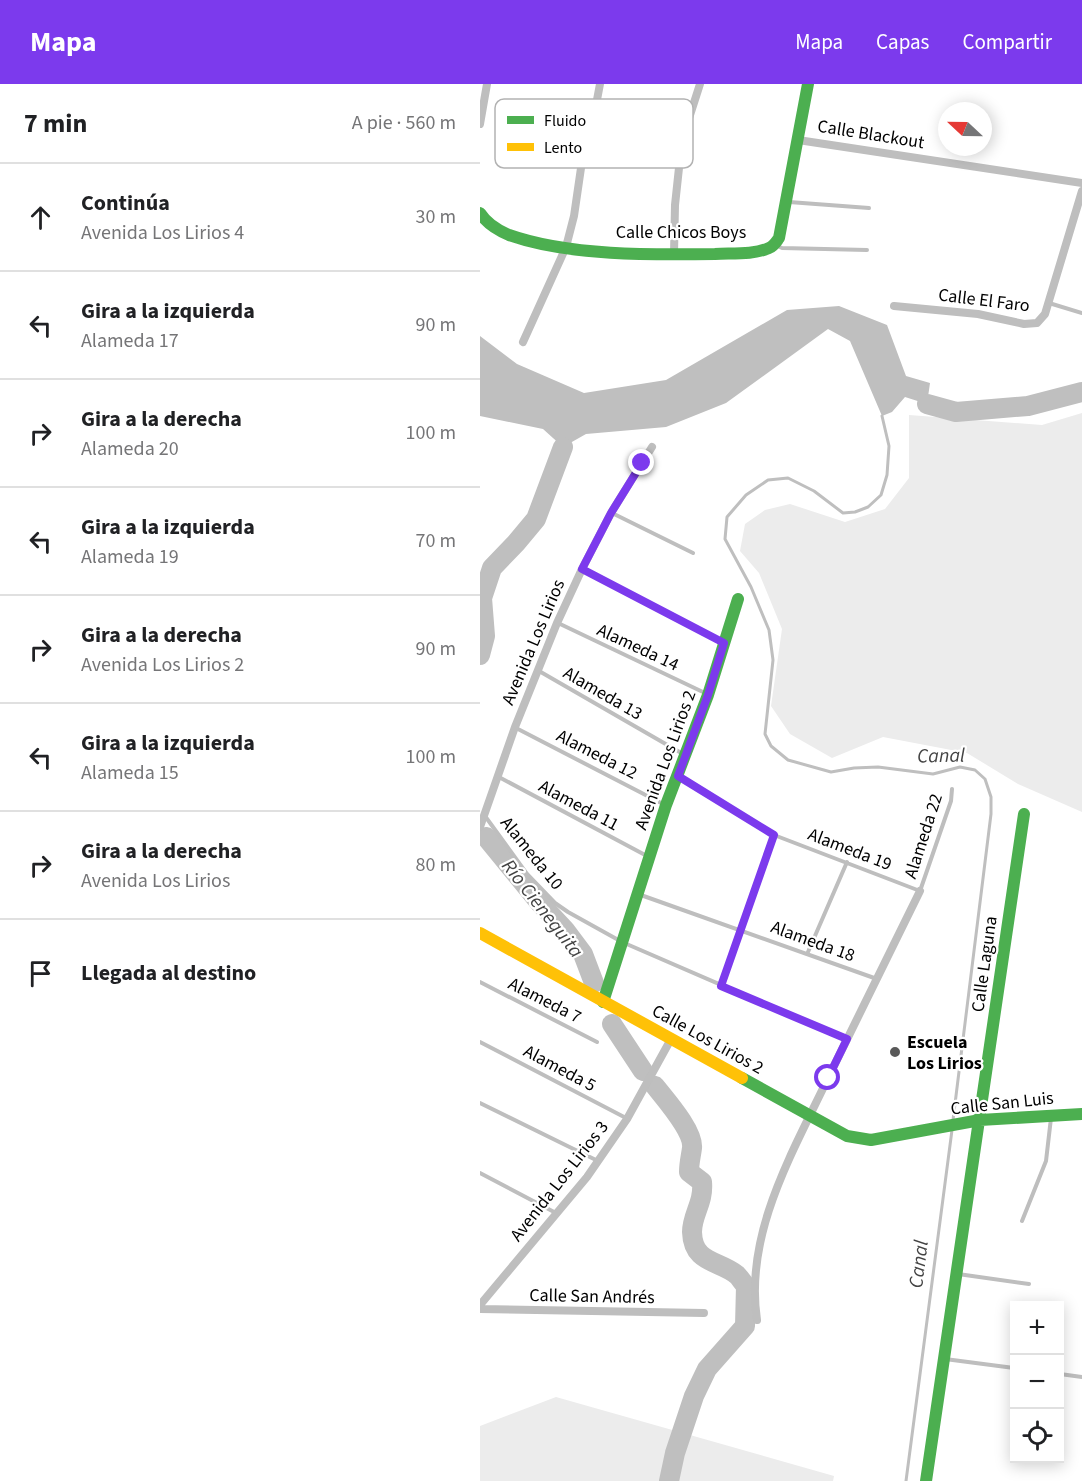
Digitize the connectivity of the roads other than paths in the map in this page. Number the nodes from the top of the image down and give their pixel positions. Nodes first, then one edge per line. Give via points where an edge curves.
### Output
1 (487, 84) edge
2 (600, 84) edge
3 (700, 84) edge
4 (808, 84) edge
5 (597, 99) edge
6 (693, 106) edge
7 (480, 119) edge
8 (798, 140) junction
9 (581, 168) edge
10 (679, 168) edge
11 (1082, 183) edge
12 (1081, 197) edge
13 (786, 202) junction
14 (869, 208) dead end
15 (480, 213) edge
16 (774, 245) junction
17 (566, 247) junction
18 (867, 250) dead end
19 (674, 254) junction
20 (1048, 303) junction
21 (894, 306) dead end
22 (1082, 313) edge
23 (523, 342) dead end
24 (652, 447) dead end
25 (611, 513) junction
26 (693, 553) dead end
27 (582, 569) junction
28 (738, 599) dead end
29 (557, 623) junction
30 (724, 643) junction
31 (538, 670) junction
32 (708, 695) junction
33 (515, 727) junction
34 (686, 756) junction
35 (497, 776) junction
36 (678, 776) junction
37 (952, 789) dead end
38 (666, 805) junction
39 (1024, 814) dead end
40 (484, 815) junction
41 (480, 826) edge
42 (774, 835) junction
43 (650, 858) junction
44 (847, 862) junction
45 (920, 891) junction
46 (638, 894) junction
47 (740, 930) junction
48 (480, 933) edge
49 (622, 942) junction
50 (808, 952) junction
51 (877, 979) junction
52 (480, 982) edge
53 (721, 986) junction
54 (603, 1002) junction
55 (671, 1039) junction
56 (847, 1039) junction
57 (480, 1042) edge
58 (597, 1042) dead end
59 (480, 1103) edge
60 (1082, 1113) edge
61 (1051, 1115) junction
62 (810, 1116) junction
63 (627, 1119) junction
64 (980, 1119) junction
65 (927, 1131) joint
66 (598, 1161) junction
67 (480, 1173) edge
68 (558, 1214) junction
69 (1022, 1221) dead end
70 (957, 1274) junction
71 (1029, 1284) dead end
72 (480, 1307) edge
73 (704, 1313) dead end
74 (757, 1320) dead end
75 (945, 1359) junction
76 (1010, 1367) edge
77 (1064, 1375) edge
78 (1082, 1377) edge
79 (926, 1481) edge

1 - 7 street
2 - 5 street
3 - 6 street
4 - 8 street
8 - 11 street, Calle Blackout
8 - 13 street
9 - 17 street
10 - 19 street
12 - 20 street, Calle El Faro
13 - 14 lane
13 - 16 street
15 - 17 street, Calle Chicos Boys via 490,225 515,237
16 - 18 lane
16 - 19 street, Calle Chicos Boys via 728,254
17 - 19 street, Calle Chicos Boys
17 - 23 street
20 - 21 street, Calle El Faro via 1042,319 1031,324 978,314
20 - 22 lane
24 - 25 street, Avenida Los Lirios
25 - 26 lane
25 - 27 street, Avenida Los Lirios
27 - 29 street, Avenida Los Lirios
27 - 30 lane
28 - 30 street, Avenida Los Lirios 2
29 - 31 street, Avenida Los Lirios
29 - 32 lane, Alameda 14
30 - 32 street, Avenida Los Lirios 2
31 - 33 street, Avenida Los Lirios
31 - 34 lane, Alameda 13
32 - 34 street, Avenida Los Lirios 2
33 - 35 street, Avenida Los Lirios
33 - 38 lane, Alameda 12
34 - 36 street, Avenida Los Lirios 2
35 - 40 street, Avenida Los Lirios
35 - 43 lane, Alameda 11
36 - 38 street, Avenida Los Lirios 2
36 - 42 lane, Alameda 19
37 - 45 lane, Alameda 22
38 - 43 street, Avenida Los Lirios 2
39 - 64 street, Calle Laguna
40 - 41 street, Avenida Los Lirios
40 - 49 lane, Alameda 10 via 527,874 555,903
42 - 44 lane, Alameda 19
42 - 47 lane
43 - 46 street, Avenida Los Lirios 2
44 - 45 lane, Alameda 19
44 - 50 lane
45 - 51 street
46 - 47 lane, Alameda 18
46 - 49 street, Avenida Los Lirios 2
47 - 50 lane, Alameda 18
47 - 53 lane
48 - 54 street, Calle Los Lirios 2
49 - 53 lane, Alameda 10
49 - 54 street, Avenida Los Lirios 2
50 - 51 lane, Alameda 18
51 - 56 street
52 - 58 lane, Alameda 7
53 - 56 lane, Alameda 10
54 - 55 street, Calle Los Lirios 2
55 - 62 street, Calle Los Lirios 2
55 - 63 street, Avenida Los Lirios 3
56 - 62 street
57 - 63 lane, Alameda 5
59 - 66 lane
60 - 61 street, Calle San Luis
61 - 64 street, Calle San Luis
61 - 69 lane via 1046,1161
62 - 65 street, Calle Los Lirios 2 via 848,1136 871,1140
62 - 74 street via 777,1188 757,1254 753,1297
63 - 66 street, Avenida Los Lirios 3
64 - 65 street, Calle San Luis
64 - 70 street, Calle Laguna
66 - 68 street, Avenida Los Lirios 3
67 - 68 lane
68 - 72 street, Avenida Los Lirios 3
70 - 71 lane
70 - 75 street, Calle Laguna
72 - 73 street, Calle San Andrés
75 - 76 lane
75 - 79 street, Calle Laguna
77 - 78 lane

